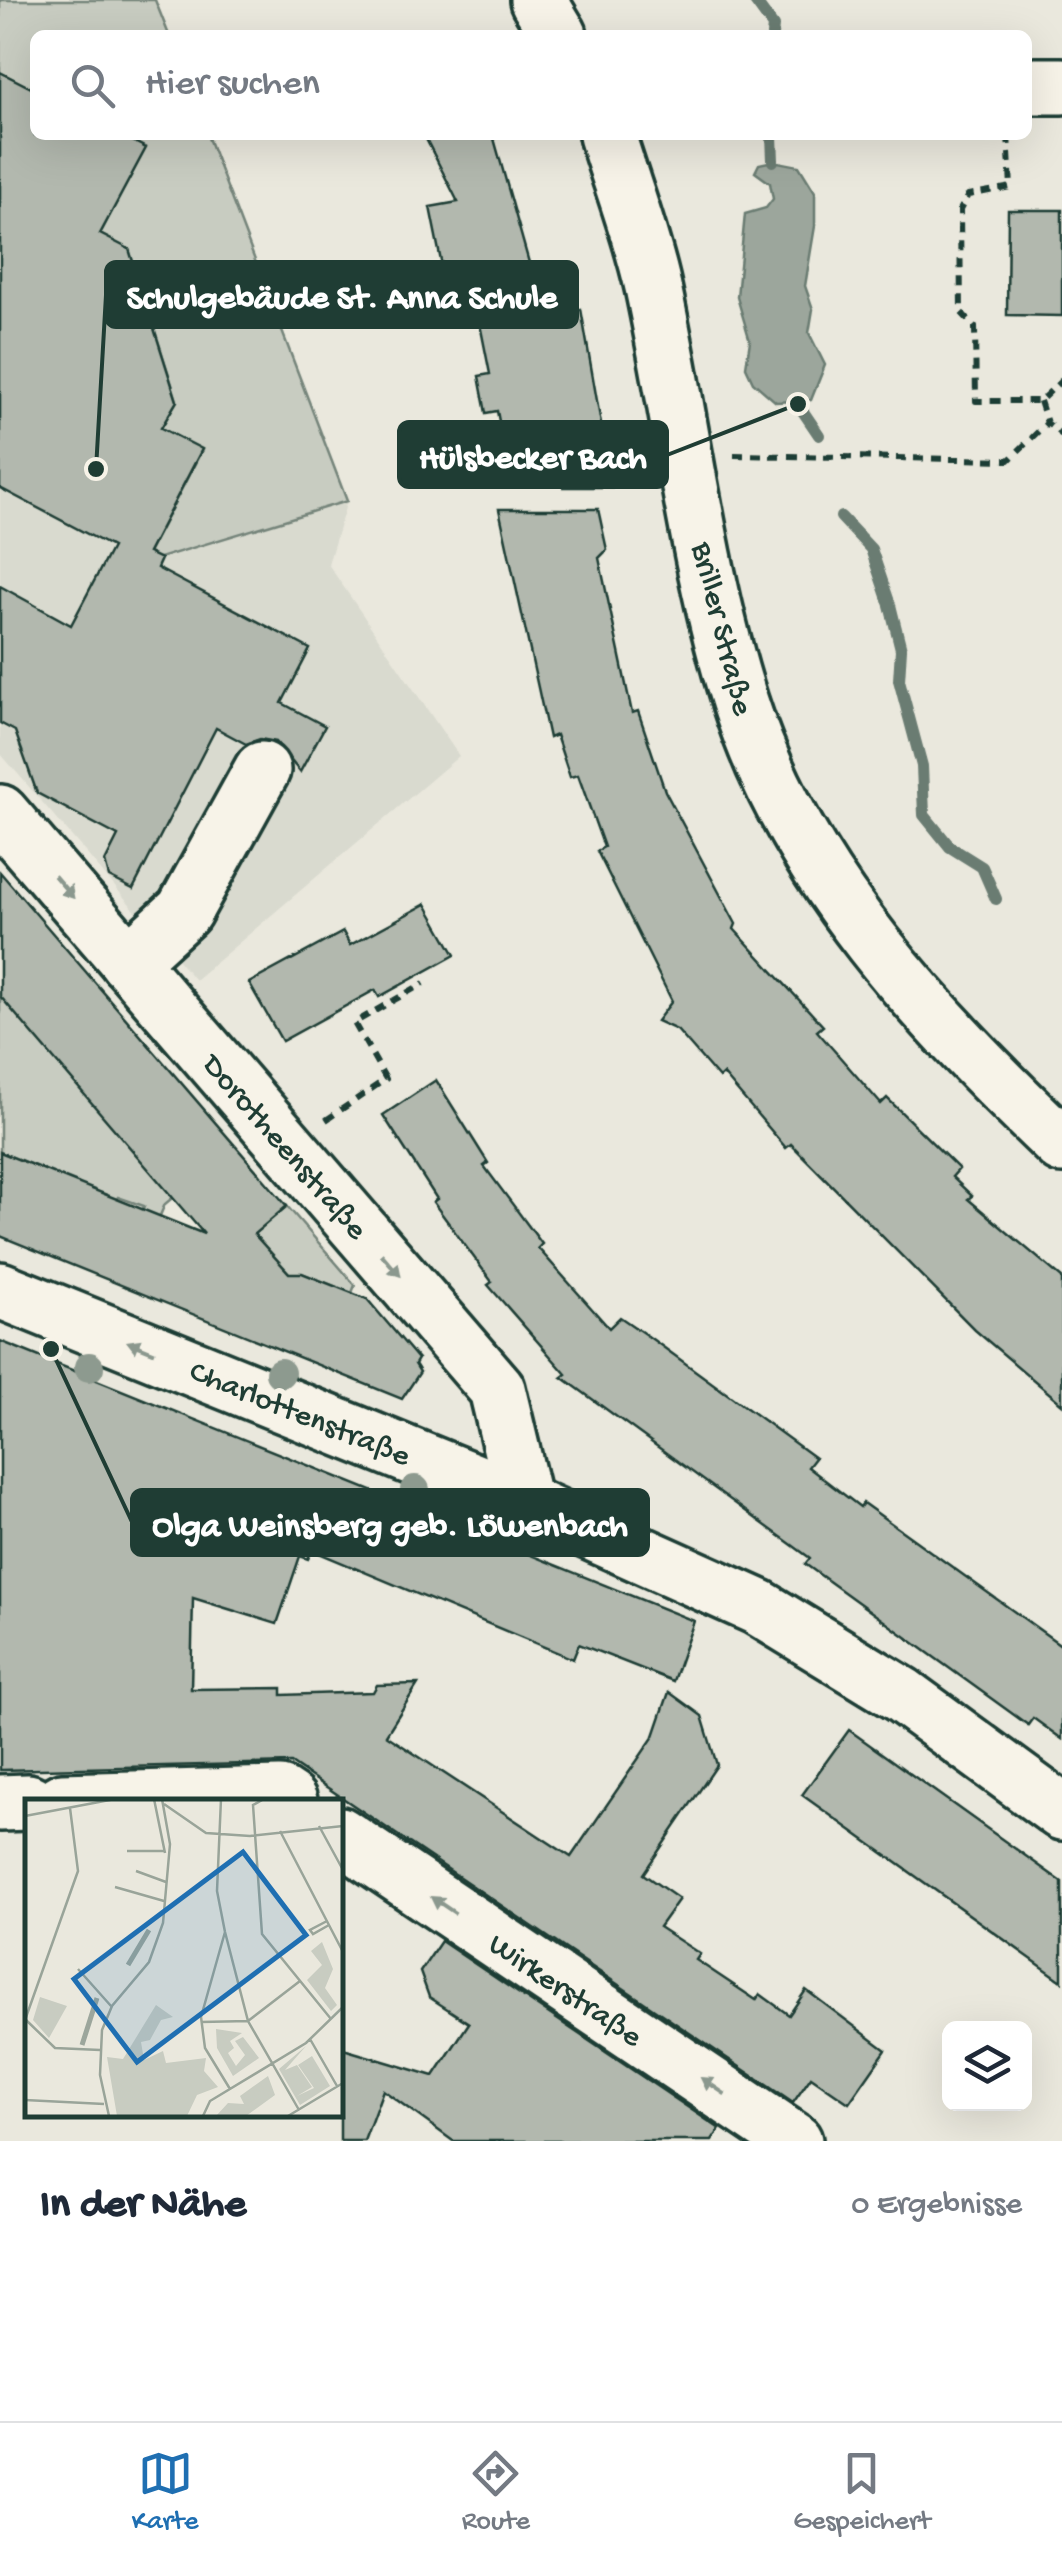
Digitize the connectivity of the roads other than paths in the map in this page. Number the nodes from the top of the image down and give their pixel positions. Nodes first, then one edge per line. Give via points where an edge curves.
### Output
1 (538, 0) edge
2 (556, 30) edge
3 (1032, 86) edge
4 (1062, 86) edge
5 (609, 140) edge
6 (262, 770) dead end
7 (0, 814) edge
8 (128, 962) junction
9 (1062, 1144) edge
10 (0, 1290) edge
11 (524, 1502) junction
12 (135, 1799) edge
13 (286, 1799) edge
14 (25, 1802) edge
15 (0, 1803) edge
16 (1062, 1812) edge
17 (342, 1837) edge
18 (780, 2137) edge

1 - 2 street
3 - 4 street
5 - 9 street, Briller Straße via 652,284 682,454 740,703 790,814 831,889 868,934 968,1055
6 - 8 street via 184,911
7 -> 8 street, Dorotheenstraße
8 -> 11 street, Dorotheenstraße via 498,1389
11 -> 10 street, Charlottenstraße
11 - 16 street, Charlottenstraße via 758,1607 902,1695
12 - 13 street
14 - 15 street
18 -> 17 street, Wirkerstraße

